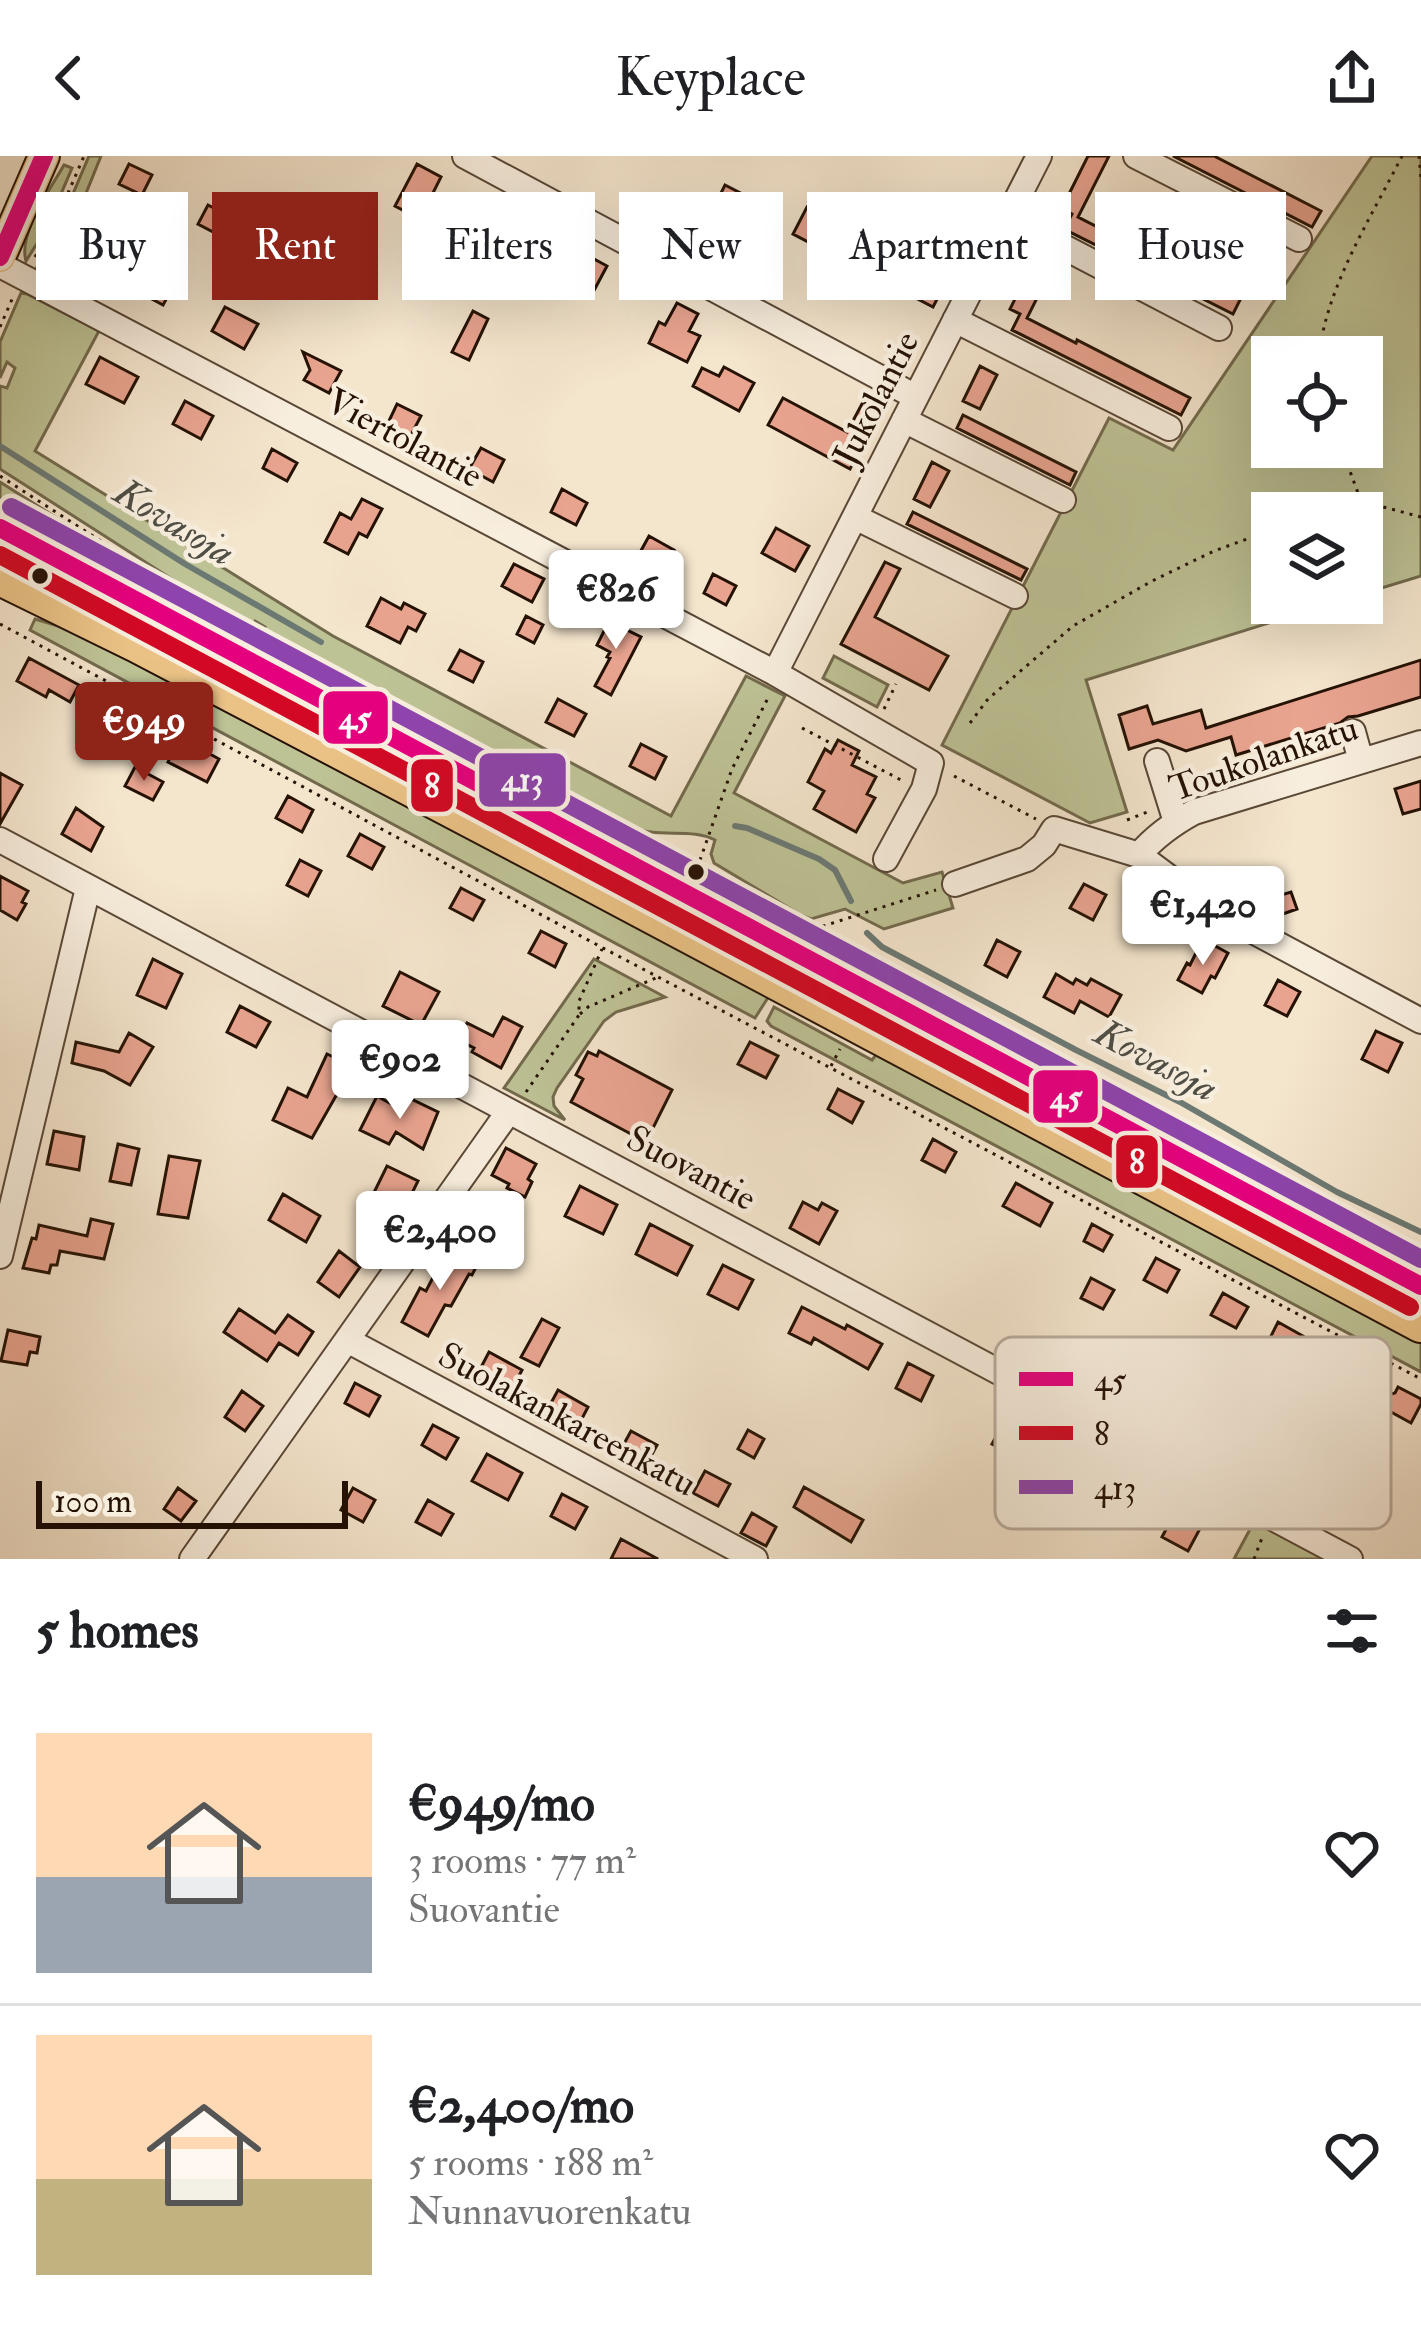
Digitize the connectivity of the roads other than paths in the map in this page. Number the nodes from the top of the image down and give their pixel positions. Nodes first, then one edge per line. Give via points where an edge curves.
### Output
1 (44, 156) edge
2 (465, 156) edge
3 (1039, 156) edge
4 (1136, 156) edge
5 (1021, 192) edge
6 (1299, 238) dead end
7 (1071, 251) edge
8 (10, 262) edge
9 (965, 300) edge
10 (955, 320) junction
11 (1219, 328) dead end
12 (910, 408) junction
13 (1169, 428) dead end
14 (1064, 500) dead end
15 (855, 517) junction
16 (0, 528) edge
17 (0, 578) edge
18 (1015, 596) dead end
19 (775, 673) junction
20 (1404, 718) dead end
21 (1353, 733) dead end
22 (1418, 745) edge
23 (1157, 761) dead end
24 (1361, 761) junction
25 (1176, 821) junction
26 (0, 840) edge
27 (1139, 855) junction
28 (886, 859) dead end
29 (955, 884) road end
30 (88, 888) junction
31 (1421, 1021) edge
32 (509, 1111) junction
33 (0, 1256) edge
34 (1421, 1286) edge
35 (1421, 1324) edge
36 (347, 1340) junction
37 (995, 1370) edge
38 (1294, 1529) edge
39 (192, 1559) edge
40 (755, 1559) edge
41 (1350, 1559) edge

1 - 8 main road
2 - 12 street
3 - 5 street, Jukolantie
4 - 6 street
7 - 11 street
8 - 19 street, Viertolantie
9 - 10 street, Jukolantie
10 - 12 street, Jukolantie
10 - 13 street
12 - 14 street
12 - 15 street, Jukolantie
15 - 18 street
15 - 19 street, Jukolantie
16 - 34 highway
17 - 35 highway
19 - 28 street, Viertolantie via 931,764
20 - 22 street
21 - 24 street
22 - 24 street, Toukolankatu
23 - 25 street
24 - 25 street, Toukolankatu
25 - 27 street, Toukolankatu
26 - 30 street, Suovantie
27 - 29 street via 1054,829 1027,859
27 - 31 street via 1210,908
30 - 32 street, Suovantie
30 - 33 street
32 - 36 street
32 - 37 street, Suovantie
36 - 39 street
36 - 40 street, Suolakankareenkatu
38 - 41 street, Suovantie

